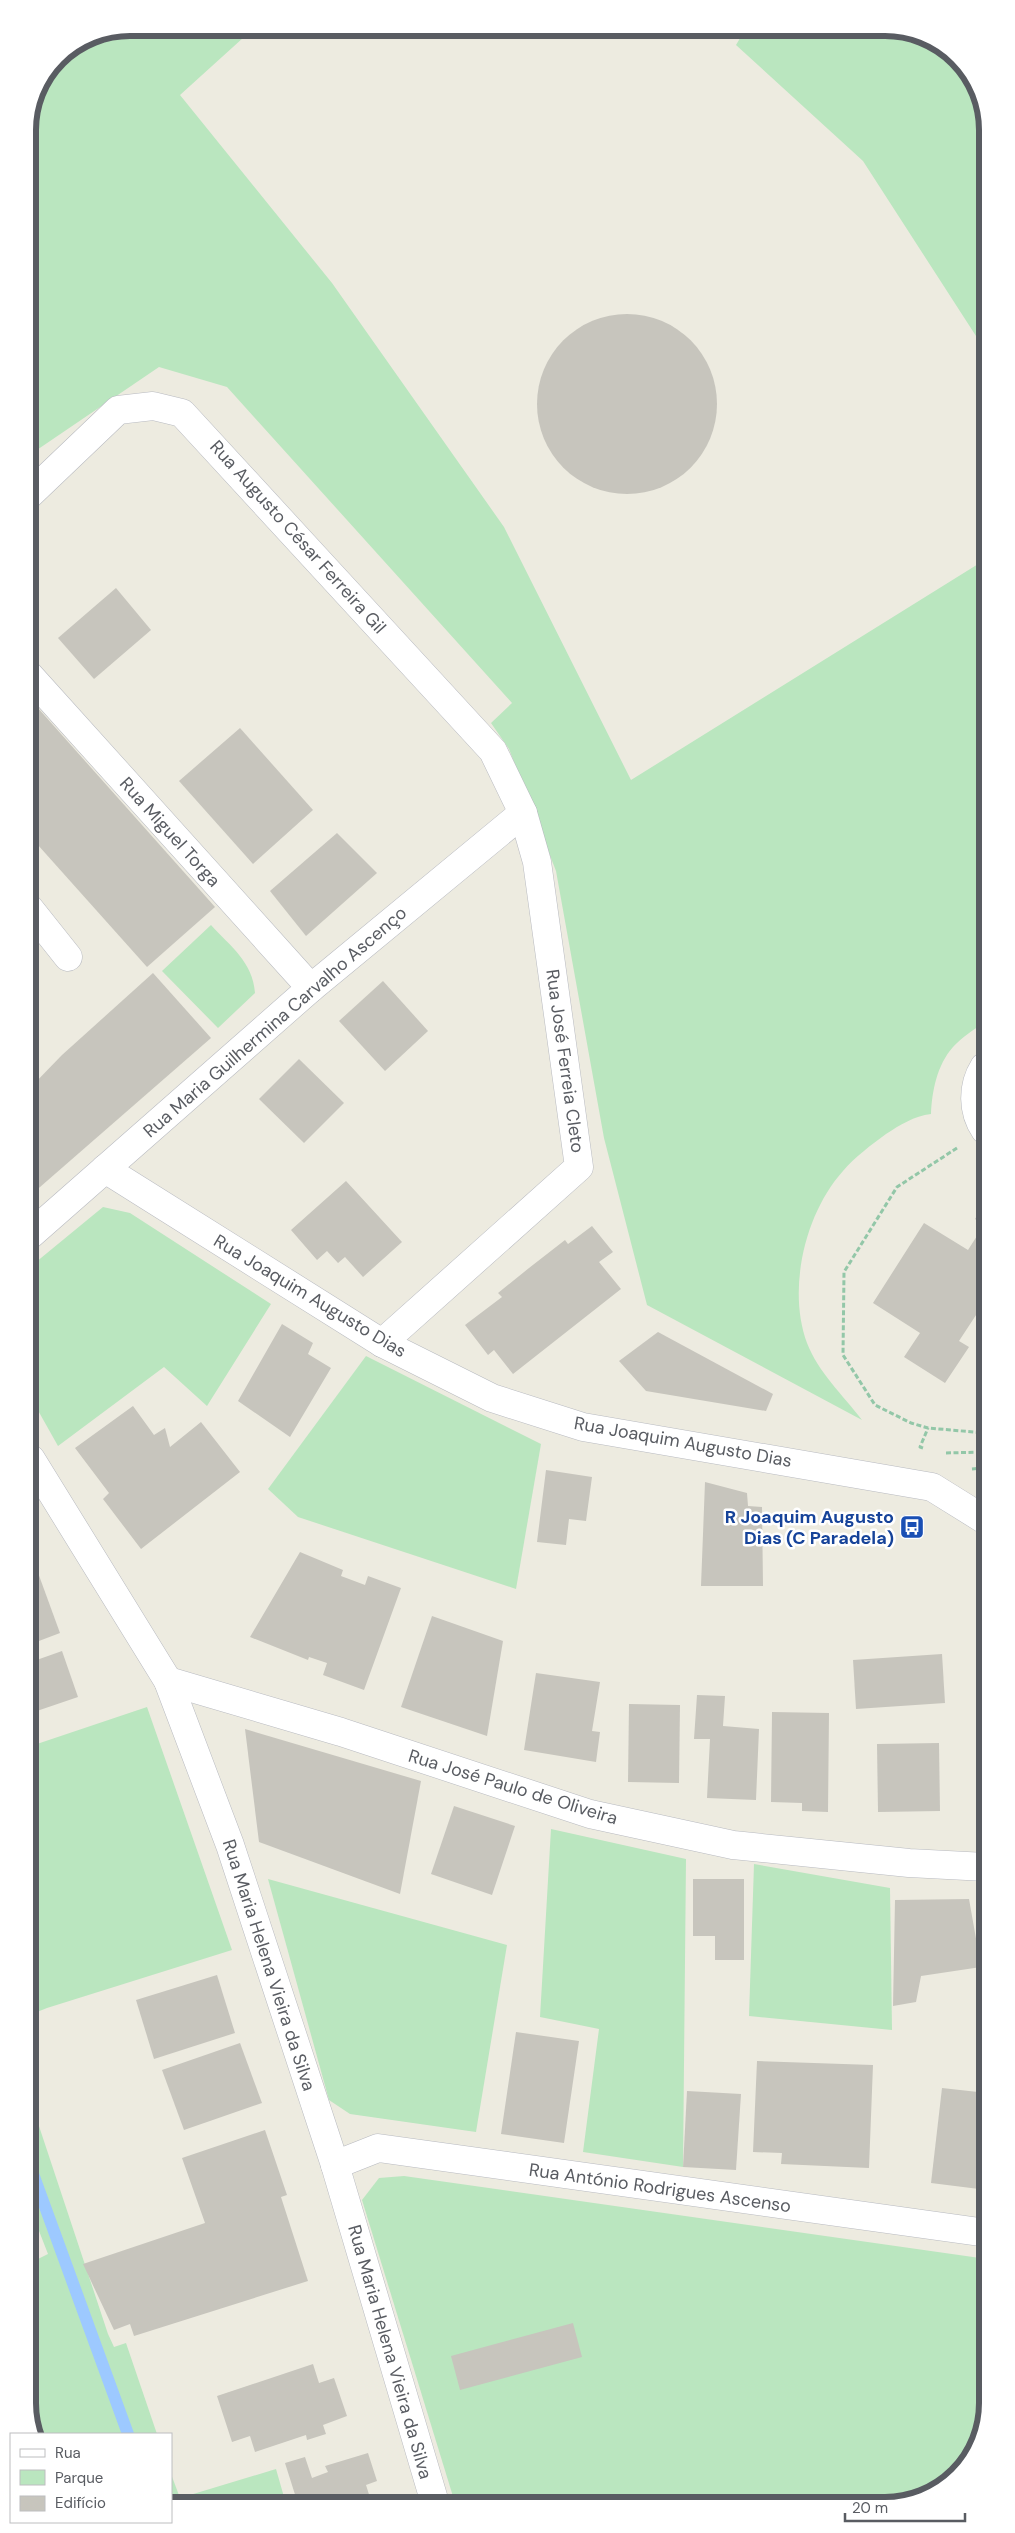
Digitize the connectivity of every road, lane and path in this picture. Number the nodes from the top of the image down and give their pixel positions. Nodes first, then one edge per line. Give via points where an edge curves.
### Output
1 (36, 487) edge
2 (36, 683) edge
3 (523, 813) junction
4 (36, 916) edge
5 (68, 957) dead end
6 (311, 988) junction
7 (979, 1079) edge
8 (979, 1117) edge
9 (979, 1132) edge
10 (105, 1169) junction
11 (36, 1230) edge
12 (382, 1343) junction
13 (928, 1428) junction
14 (979, 1433) edge
15 (928, 1449) dead end
16 (943, 1452) dead end
17 (979, 1452) edge
18 (36, 1467) edge
19 (979, 1516) edge
20 (168, 1682) junction
21 (979, 1867) edge
22 (335, 2165) junction
23 (979, 2232) edge
24 (433, 2497) edge

1 - 3 street, Rua Augusto César Ferreira Gil via 118,410 153,406 182,413 493,751
2 - 6 street, Rua Miguel Torga
3 - 6 street, Rua Maria Guilhermina Carvalho Ascenço
3 - 12 street, Rua José Ferreia Cleto via 537,862 579,1167
4 - 5 street
6 - 10 street, Rua Maria Guilhermina Carvalho Ascenço
7 - 8 street via 975,1088 975,1108
9 - 13 path via 897,1187 844,1272 843,1355 875,1405
10 - 11 street, Rua Maria Guilhermina Carvalho Ascenço
10 - 12 street, Rua Joaquim Augusto Dias
12 - 19 street, Rua Joaquim Augusto Dias via 492,1398 583,1427 932,1487
13 - 14 path
13 - 15 path via 920,1447
16 - 17 path
18 - 20 street, Rua Maria Helena Vieira da Silva
20 - 21 street, Rua José Paulo de Oliveira via 341,1732 590,1814 732,1845
20 - 22 street, Rua Maria Helena Vieira da Silva via 230,1845
22 - 23 street, Rua António Rodrigues Ascenso via 378,2148
22 - 24 street, Rua Maria Helena Vieira da Silva

